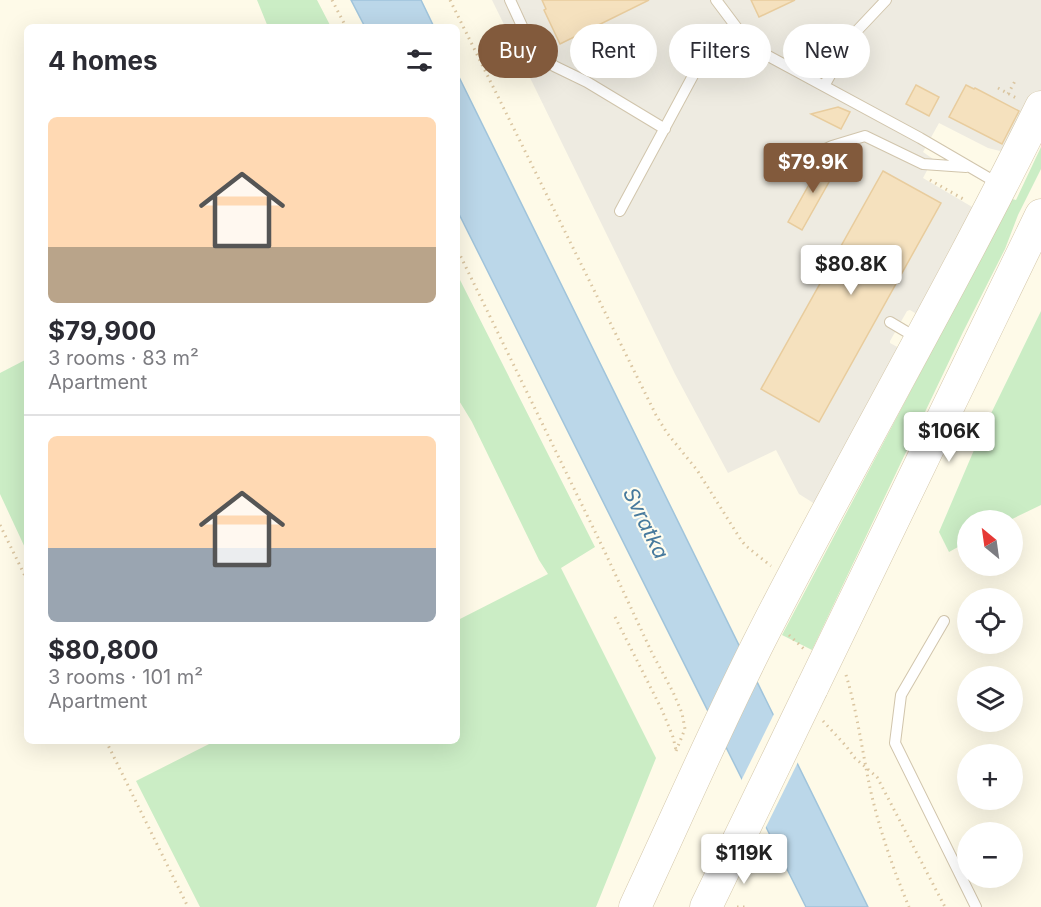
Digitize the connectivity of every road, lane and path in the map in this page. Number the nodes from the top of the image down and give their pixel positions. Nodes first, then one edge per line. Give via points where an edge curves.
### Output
1 (332, 0) edge
2 (450, 0) edge
3 (510, 0) edge
4 (716, 0) edge
5 (886, 0) edge
6 (344, 24) edge
7 (734, 24) edge
8 (771, 57) edge
9 (692, 78) edge
10 (1015, 81) dead end
11 (824, 86) junction
12 (1008, 94) dead end
13 (1041, 107) edge
14 (665, 129) junction
15 (819, 152) dead end
16 (969, 167) junction
17 (926, 178) dead end
18 (1002, 186) junction
19 (965, 200) dead end
20 (620, 211) dead end
21 (1041, 215) edge
22 (460, 255) edge
23 (890, 322) dead end
24 (920, 340) junction
25 (0, 525) edge
26 (24, 574) edge
27 (790, 584) junction
28 (615, 617) dead end
29 (944, 621) dead end
30 (829, 655) junction
31 (816, 703) junction
32 (107, 744) edge
33 (676, 751) junction
34 (677, 758) dead end
35 (866, 768) junction
36 (188, 907) edge
37 (635, 907) edge
38 (706, 907) edge
39 (737, 907) edge
40 (749, 907) edge
41 (909, 907) edge
42 (945, 907) edge
43 (976, 907) edge

1 - 6 path
2 - 27 path via 656,415 746,546
3 - 14 lane via 528,39 554,66
4 - 7 lane
5 - 11 lane via 852,36
8 - 11 lane
9 - 14 lane
10 - 12 path
11 - 16 lane
13 - 18 street
14 - 20 lane
15 - 16 lane via 864,136 923,164
16 - 18 lane
17 - 19 path
18 - 24 street
21 - 30 street
22 - 33 path via 673,692 685,729
23 - 24 lane
24 - 27 street
25 - 26 path
27 - 37 street
28 - 33 path via 662,710
29 - 43 lane via 901,695 895,743
30 - 31 street
30 - 35 path via 843,664 847,676
31 - 35 path
31 - 38 street, bridge via 738,841
32 - 36 path
33 - 34 path
35 - 41 path via 882,830
35 - 42 path via 877,777
39 - 40 path

